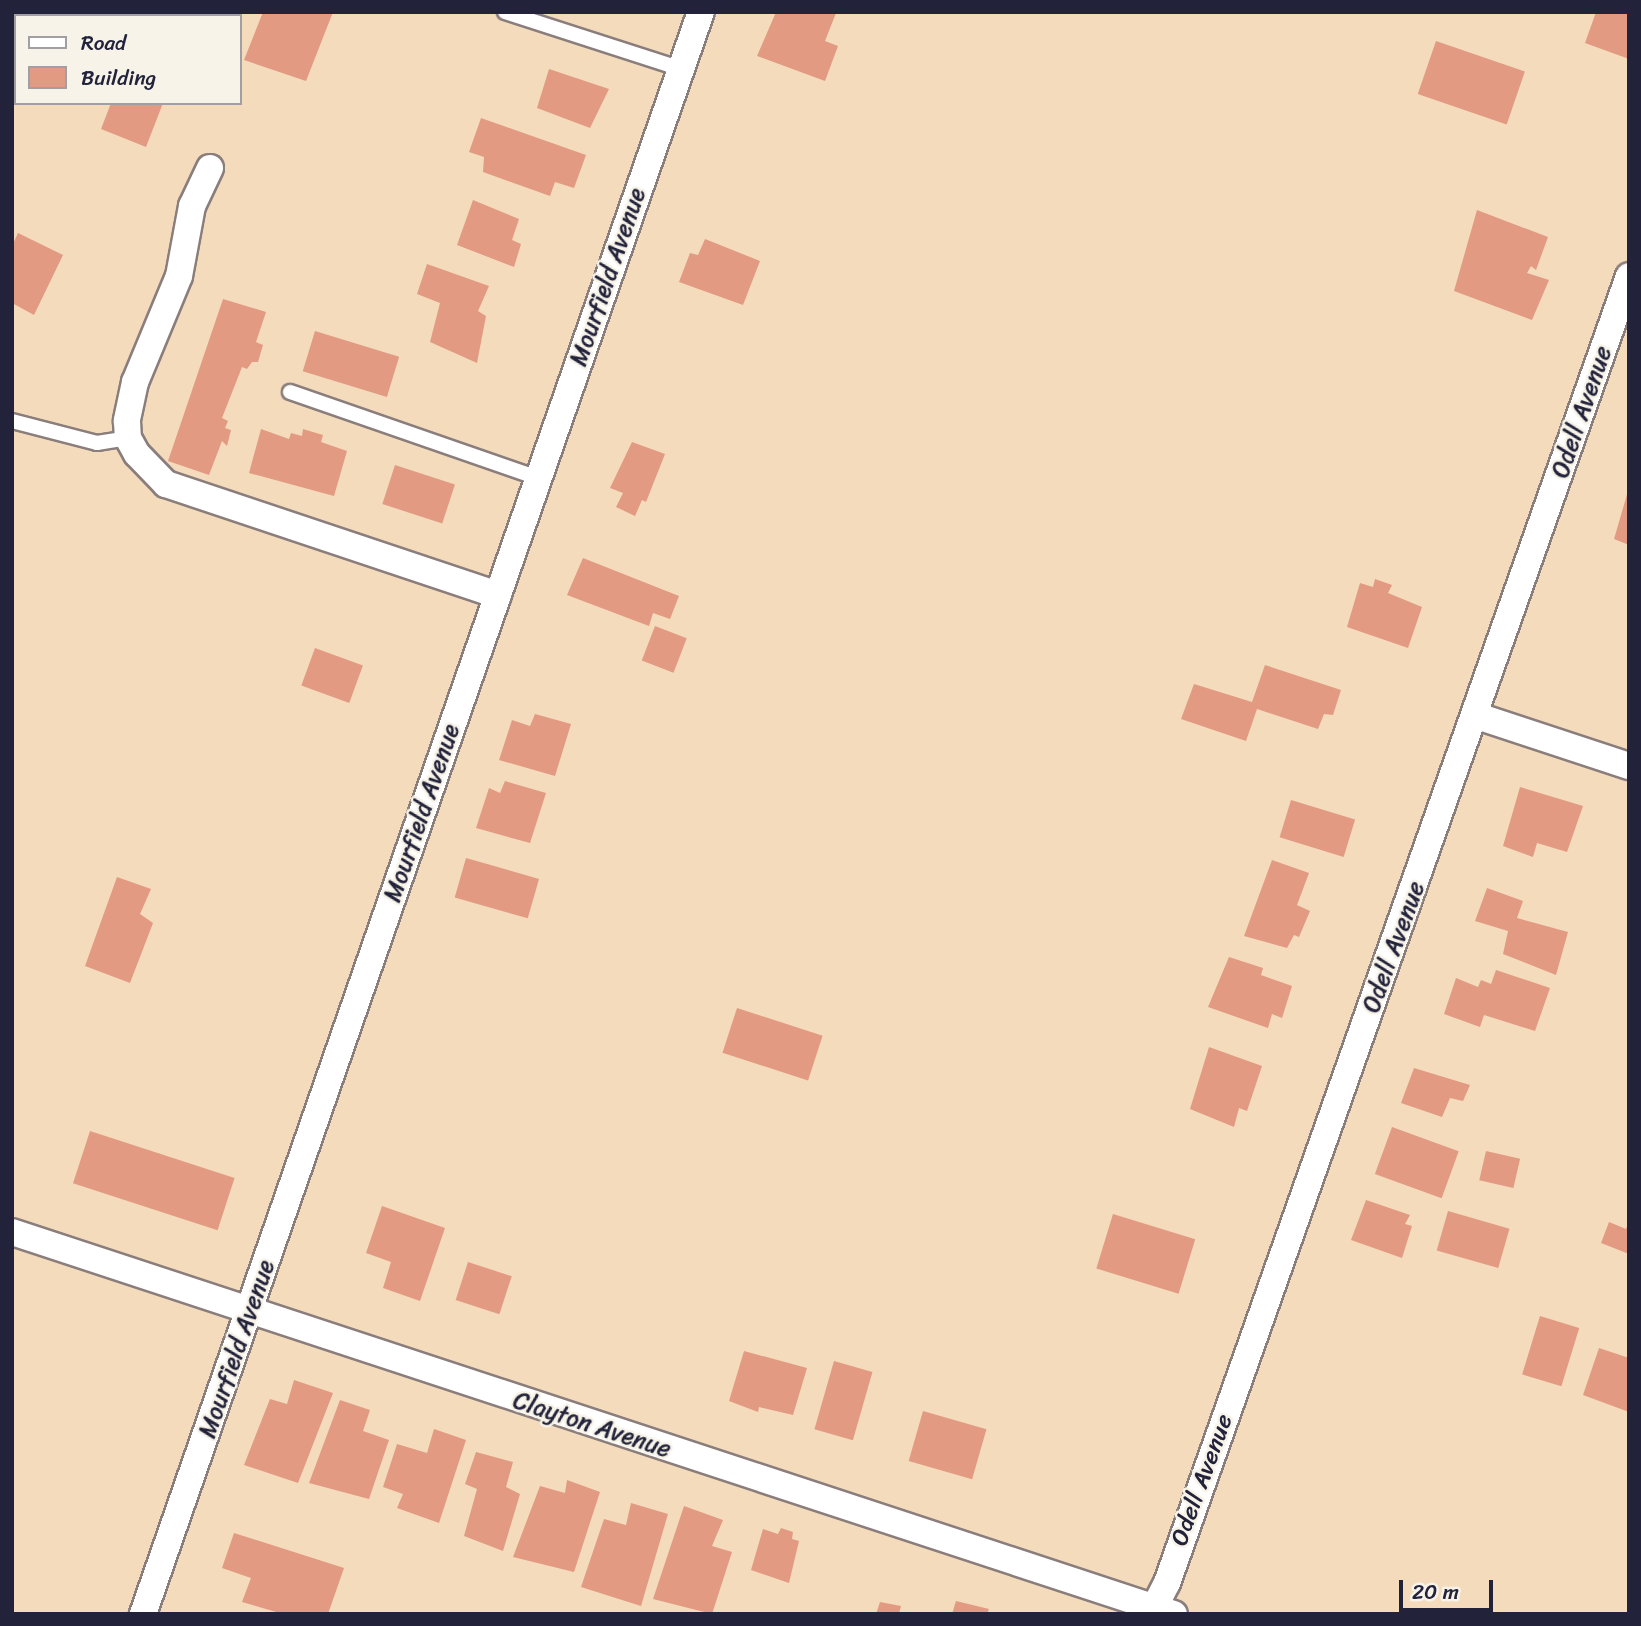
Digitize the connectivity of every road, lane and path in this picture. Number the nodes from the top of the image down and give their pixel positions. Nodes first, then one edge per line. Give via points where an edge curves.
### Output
1 (505, 12) edge
2 (701, 12) edge
3 (681, 69) junction
4 (209, 168) dead end
5 (1629, 276) edge
6 (290, 392) dead end
7 (12, 421) edge
8 (128, 438) junction
9 (538, 478) junction
10 (498, 594) junction
11 (1477, 716) junction
12 (1629, 766) edge
13 (12, 1232) edge
14 (251, 1308) junction
15 (1159, 1612) edge
16 (143, 1614) edge

1 - 3 lane
2 - 3 street, Mourfield Avenue
3 - 9 street, Mourfield Avenue
4 - 8 street via 192,206 179,276 135,382
5 - 11 street, Odell Avenue
6 - 9 lane
7 - 8 lane via 97,443
8 - 10 street via 166,484
9 - 10 street, Mourfield Avenue
10 - 14 street, Mourfield Avenue
11 - 12 street
11 - 15 street, Odell Avenue
13 - 14 street, Clayton Avenue
14 - 15 street, Clayton Avenue
14 - 16 street, Mourfield Avenue

